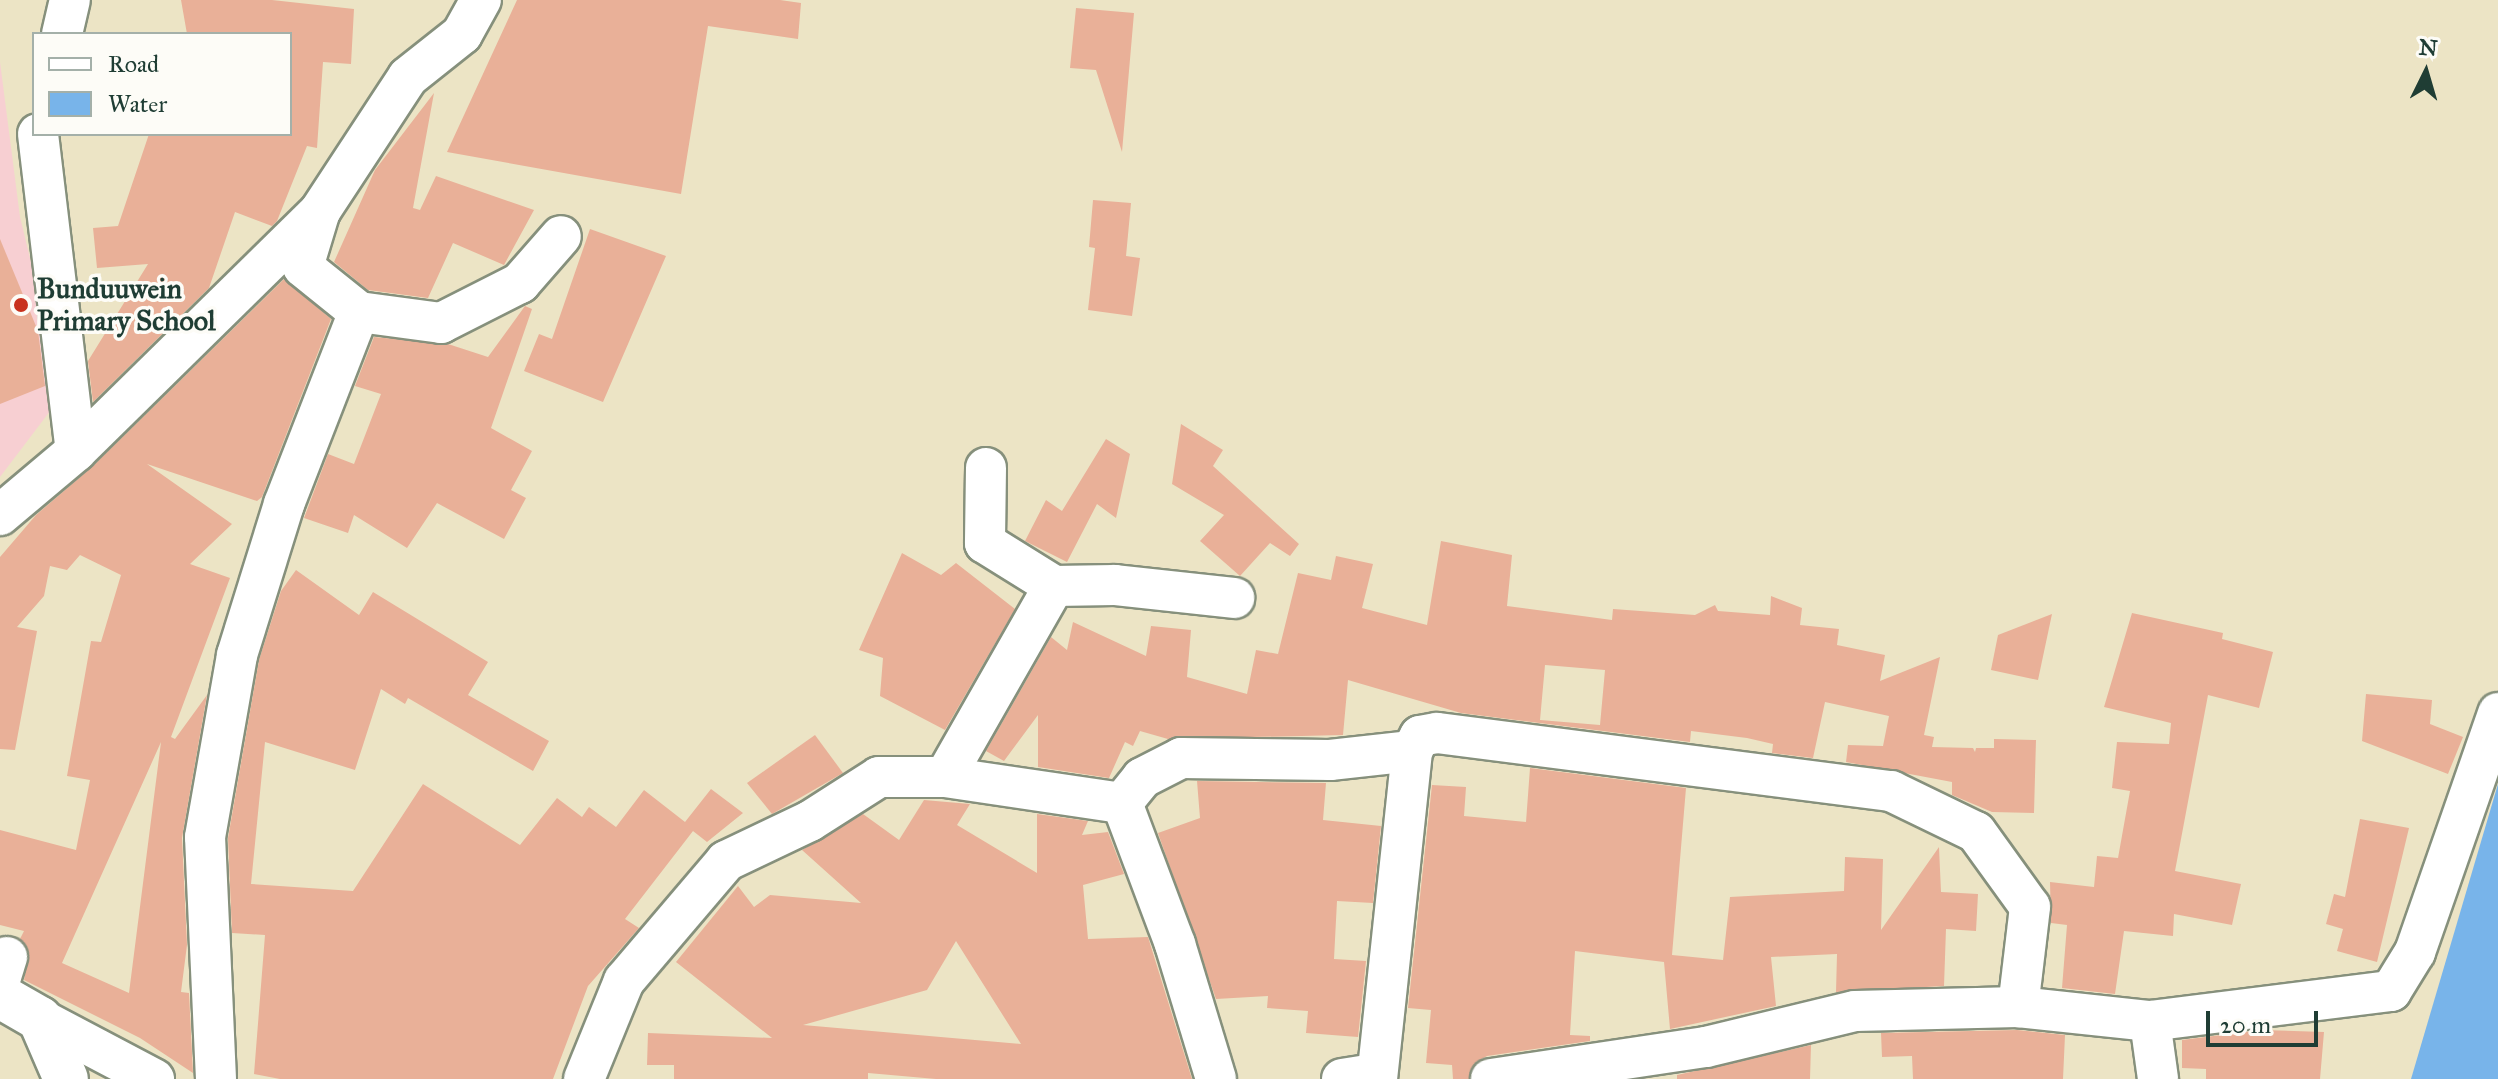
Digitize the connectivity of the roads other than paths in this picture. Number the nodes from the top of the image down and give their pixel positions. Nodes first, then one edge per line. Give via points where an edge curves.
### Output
1 (70, 0) edge
2 (481, 0) edge
3 (62, 32) edge
4 (38, 136) edge
5 (320, 211) junction
6 (561, 236) dead end
7 (359, 312) junction
8 (76, 451) junction
9 (986, 468) dead end
10 (0, 515) edge
11 (1054, 586) junction
12 (1234, 598) dead end
13 (2498, 713) edge
14 (1412, 751) junction
15 (945, 777) junction
16 (1122, 803) junction
17 (2, 978) edge
18 (2018, 1007) junction
19 (40, 1019) junction
20 (2150, 1021) junction
21 (1634, 1066) edge
22 (1365, 1077) edge
23 (66, 1079) edge
24 (154, 1079) edge
25 (216, 1079) edge
26 (584, 1079) edge
27 (1216, 1079) edge
28 (1491, 1079) edge
29 (2158, 1079) edge

1 - 3 street
2 - 5 street via 462,34 408,77
4 - 8 street
5 - 7 street via 303,267
5 - 8 street
6 - 7 street via 520,283 441,323
7 - 25 street via 284,504 237,655 205,837
8 - 10 street
9 - 11 street via 985,543
11 - 12 street via 1115,585
11 - 15 street
13 - 20 street via 2415,952 2391,991
14 - 16 street via 1330,760 1181,758 1142,778
14 - 18 street via 1420,736 1437,733 1891,791 1976,832 2030,907
14 - 22 street
15 - 16 street
15 - 26 street via 879,777 822,825 726,861 624,981
16 - 27 street via 1175,944
17 - 19 street
18 - 20 street
18 - 21 street via 1855,1011
19 - 23 street
19 - 24 street
20 - 29 street
21 - 28 street

